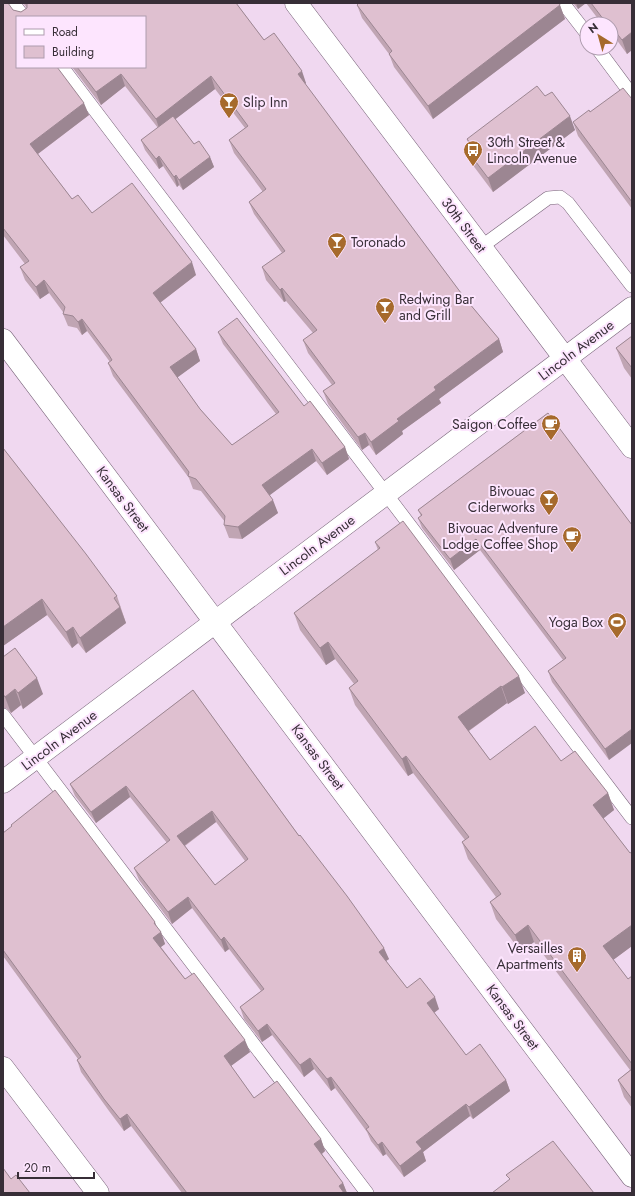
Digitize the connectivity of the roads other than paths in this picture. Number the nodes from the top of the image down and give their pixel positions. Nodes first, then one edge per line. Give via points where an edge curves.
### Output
1 (13, 3) edge
2 (296, 3) edge
3 (564, 3) edge
4 (23, 16) edge
5 (579, 23) edge
6 (603, 56) edge
7 (63, 68) edge
8 (632, 95) edge
9 (481, 247) junction
10 (632, 286) edge
11 (632, 308) edge
12 (3, 340) edge
13 (566, 358) junction
14 (632, 447) edge
15 (386, 493) junction
16 (215, 622) junction
17 (3, 715) edge
18 (36, 758) junction
19 (3, 782) edge
20 (632, 818) edge
21 (3, 1068) edge
22 (632, 1176) edge
23 (98, 1193) edge
24 (367, 1193) edge

1 - 4 lane
2 - 9 street, 30th Street
3 - 5 lane
6 - 8 lane
7 - 15 lane
9 - 10 lane via 548,198 560,198 568,203
9 - 13 street, 30th Street
11 - 13 street, Lincoln Avenue
12 - 16 street, Kansas Street
13 - 14 street, 30th Street
13 - 15 street, Lincoln Avenue
15 - 16 street, Lincoln Avenue
15 - 20 lane
16 - 18 street, Lincoln Avenue
16 - 22 street, Kansas Street
17 - 18 lane
18 - 19 street, Lincoln Avenue
18 - 24 lane
21 - 23 street

